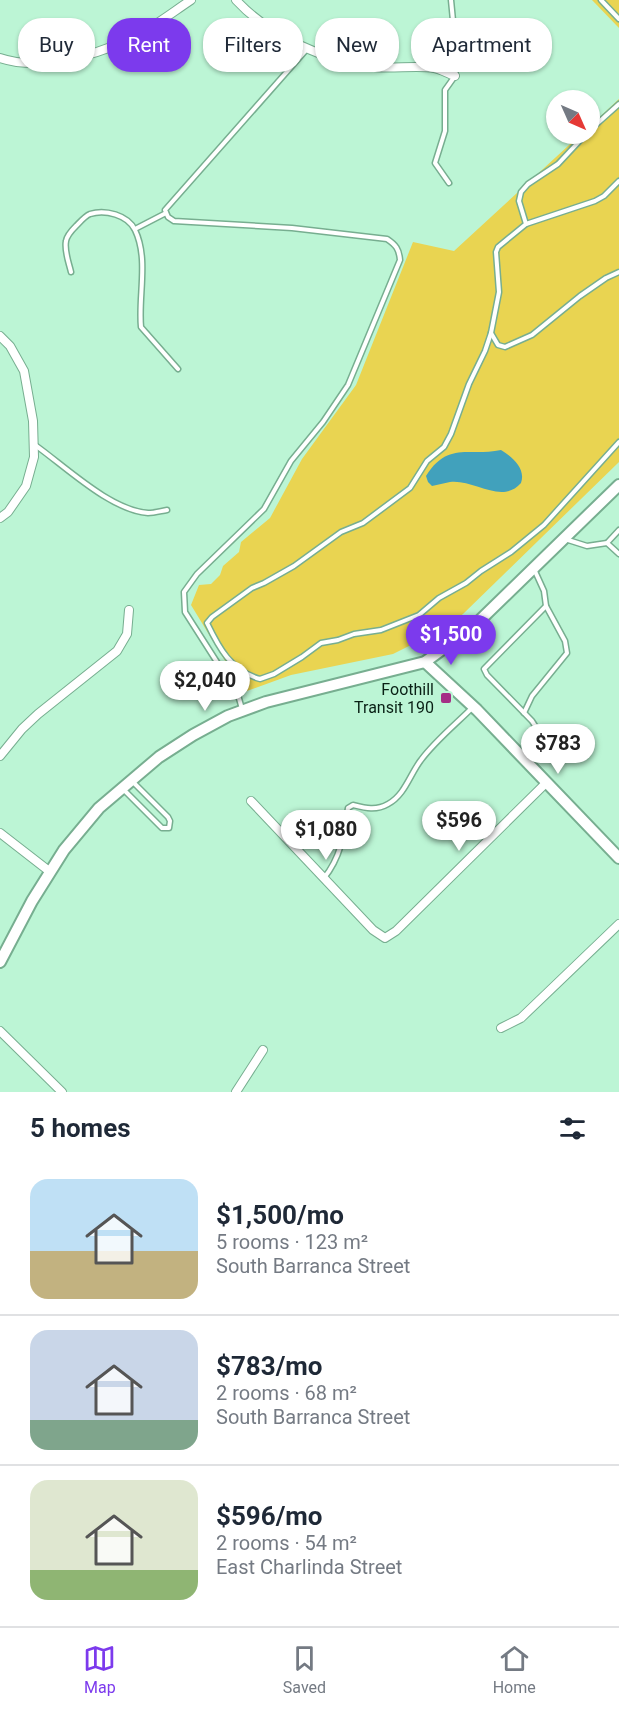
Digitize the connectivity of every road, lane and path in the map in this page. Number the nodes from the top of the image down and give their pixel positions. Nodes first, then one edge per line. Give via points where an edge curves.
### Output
1 (190, 0) edge
2 (236, 0) edge
3 (451, 0) edge
4 (601, 0) edge
5 (619, 18) edge
6 (308, 48) junction
7 (0, 58) edge
8 (455, 76) junction
9 (619, 104) edge
10 (600, 121) edge
11 (577, 144) edge
12 (619, 181) edge
13 (449, 183) dead end
14 (166, 213) junction
15 (526, 224) junction
16 (135, 230) junction
17 (71, 272) dead end
18 (619, 272) edge
19 (491, 333) junction
20 (0, 336) edge
21 (178, 369) dead end
22 (619, 442) edge
23 (34, 444) junction
24 (619, 485) edge
25 (167, 510) dead end
26 (0, 518) edge
27 (619, 530) edge
28 (564, 539) junction
29 (608, 543) junction
30 (619, 554) edge
31 (533, 569) junction
32 (546, 606) junction
33 (129, 610) dead end
34 (425, 662) junction
35 (473, 707) junction
36 (242, 711) junction
37 (524, 713) junction
38 (0, 756) edge
39 (524, 760) junction
40 (130, 779) junction
41 (546, 783) junction
42 (122, 787) junction
43 (251, 801) dead end
44 (0, 834) edge
45 (618, 854) edge
46 (50, 871) junction
47 (324, 878) junction
48 (619, 924) edge
49 (0, 962) edge
50 (501, 1028) dead end
51 (0, 1031) edge
52 (263, 1050) dead end
53 (62, 1092) edge
54 (236, 1092) edge

1 - 7 street via 148,29 111,47 61,61 34,63
2 - 6 street via 269,28
3 - 8 lane
4 - 5 lane
6 - 8 street via 372,67 433,68
6 - 14 lane via 171,202
8 - 13 lane via 445,90 445,131 435,164
9 - 10 lane
11 - 15 lane via 521,192 519,201
12 - 15 lane via 595,201
14 - 16 lane
14 - 36 lane via 174,221 387,239 399,252 400,260 348,385 291,461 264,508 184,592 185,612 238,695
15 - 19 lane via 496,252 499,292
16 - 17 lane via 127,219 105,212 90,214 66,238
16 - 21 lane via 142,268 141,327
18 - 19 lane via 580,296 532,335 505,347 498,345
19 - 22 lane via 451,434 410,488 363,523 341,532 294,566 252,588 207,622 234,667 260,679 321,643 381,630 419,615 544,525
20 - 23 street via 24,371
23 - 25 lane via 106,497 148,513
23 - 26 street via 26,486
24 - 28 main road
27 - 29 lane
28 - 29 lane via 586,546
28 - 31 main road
29 - 30 lane
31 - 32 lane via 544,591
31 - 34 main road via 474,626
32 - 37 lane via 565,641 567,653 532,696
32 - 37 lane via 484,669
33 - 38 street via 127,634 117,651 38,714
34 - 35 main road
34 - 36 main road via 303,691
35 - 39 main road
35 - 47 lane via 421,760 390,803 380,808 348,808 336,863
36 - 40 main road via 193,735
37 - 39 lane via 539,732 538,745
39 - 41 main road
40 - 42 main road
40 - 42 lane via 168,817 169,828 162,828
41 - 45 main road
41 - 47 street via 385,938
42 - 46 main road via 99,808
43 - 47 street
44 - 46 street
46 - 49 main road
48 - 50 street via 521,1018
51 - 53 street
52 - 54 street

